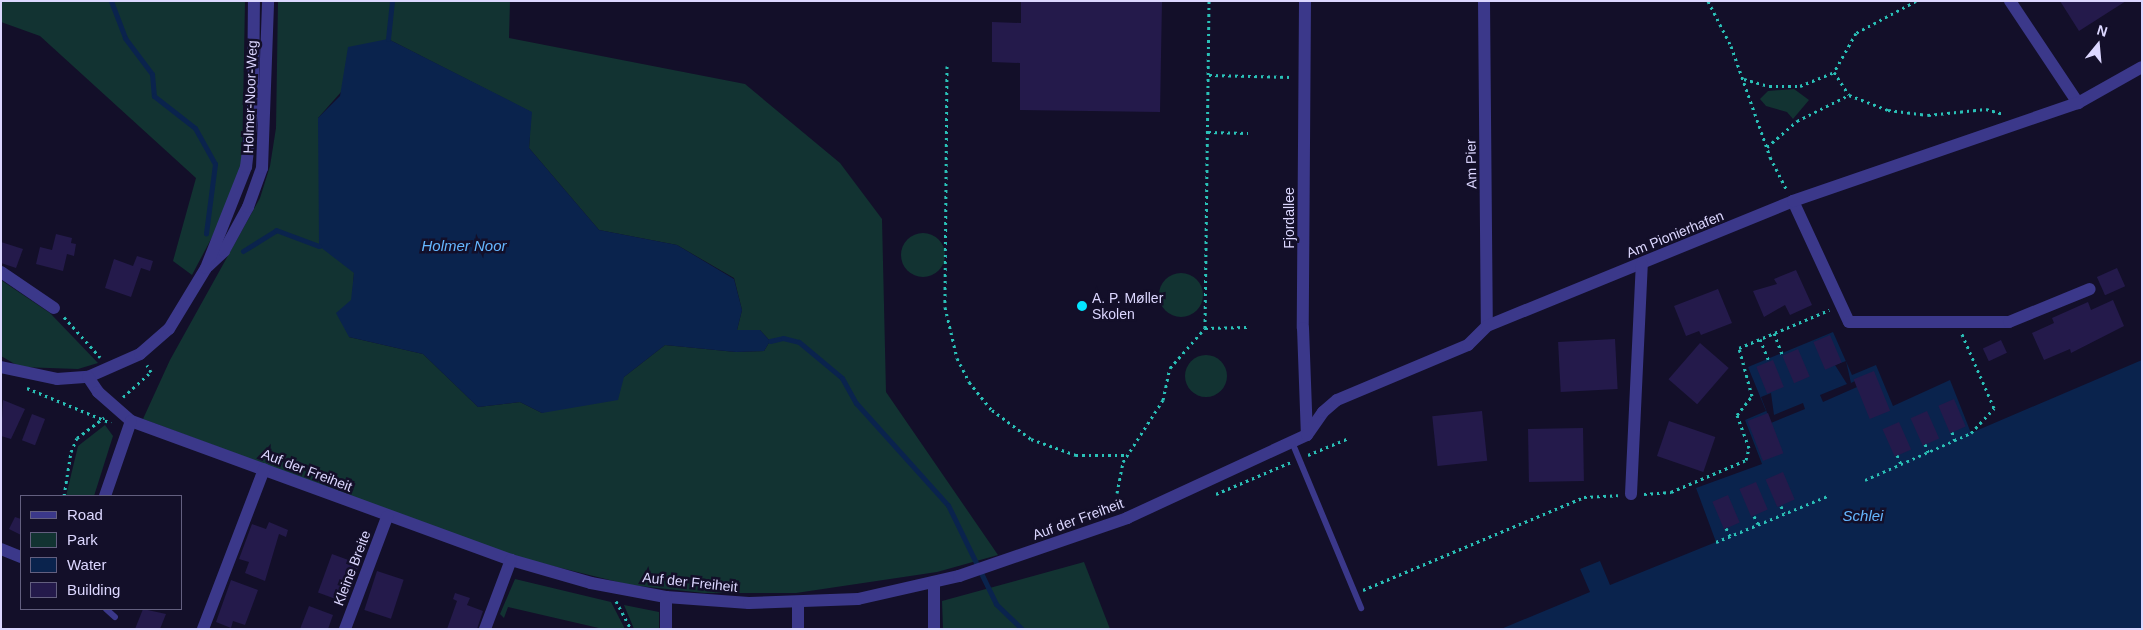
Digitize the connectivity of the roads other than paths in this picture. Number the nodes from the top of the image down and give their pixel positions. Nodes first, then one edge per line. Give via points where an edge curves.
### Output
1 (254, 1) edge
2 (268, 1) edge
3 (1305, 1) edge
4 (1484, 1) edge
5 (2010, 1) edge
6 (2142, 67) edge
7 (2078, 103) junction
8 (1793, 201) junction
9 (1642, 264) junction
10 (206, 268) junction
11 (1, 272) edge
12 (2090, 289) dead end
13 (54, 308) road end
14 (1488, 326) junction
15 (1, 367) edge
16 (88, 376) junction
17 (131, 421) junction
18 (1307, 435) junction
19 (1292, 442) junction
20 (264, 470) junction
21 (1631, 494) dead end
22 (105, 495) edge
23 (387, 517) junction
24 (1, 549) edge
25 (20, 558) edge
26 (511, 560) junction
27 (934, 582) junction
28 (666, 597) junction
29 (798, 603) junction
30 (1360, 608) dead end
31 (107, 610) edge
32 (115, 617) dead end
33 (203, 629) edge
34 (345, 629) edge
35 (485, 629) edge
36 (666, 629) edge
37 (798, 629) edge
38 (934, 629) edge

1 - 10 street, Holmer-Noor-Weg via 251,143 232,207
2 - 10 street, Holmer-Noor-Weg via 262,168 248,207 224,252
3 - 18 street, Fjordallee
4 - 14 street, Am Pier
5 - 7 street
6 - 7 street
7 - 8 street, Am Pionierhafen
8 - 9 street, Am Pionierhafen
8 - 12 street via 1848,322 2010,322
9 - 14 street, Am Pionierhafen
9 - 21 street
10 - 16 street, Holmer-Noor-Weg via 169,329 140,354
11 - 13 street
14 - 18 street, Am Pionierhafen via 1468,345 1338,400 1323,412
15 - 16 street, Holmer-Noor-Weg via 57,379
16 - 17 street, Auf der Freiheit
17 - 20 street, Auf der Freiheit
17 - 22 street
18 - 19 street, Auf der Freiheit
19 - 27 street, Auf der Freiheit via 1127,518 1004,562
19 - 30 lane
20 - 23 street, Auf der Freiheit
20 - 33 street
23 - 26 street, Auf der Freiheit
23 - 34 street, Kleine Breite
24 - 25 street
26 - 28 street, Auf der Freiheit via 591,583
26 - 35 street
27 - 29 street, Auf der Freiheit via 858,599
27 - 38 street
28 - 29 street, Auf der Freiheit
28 - 36 street
29 - 37 street
31 - 32 lane

